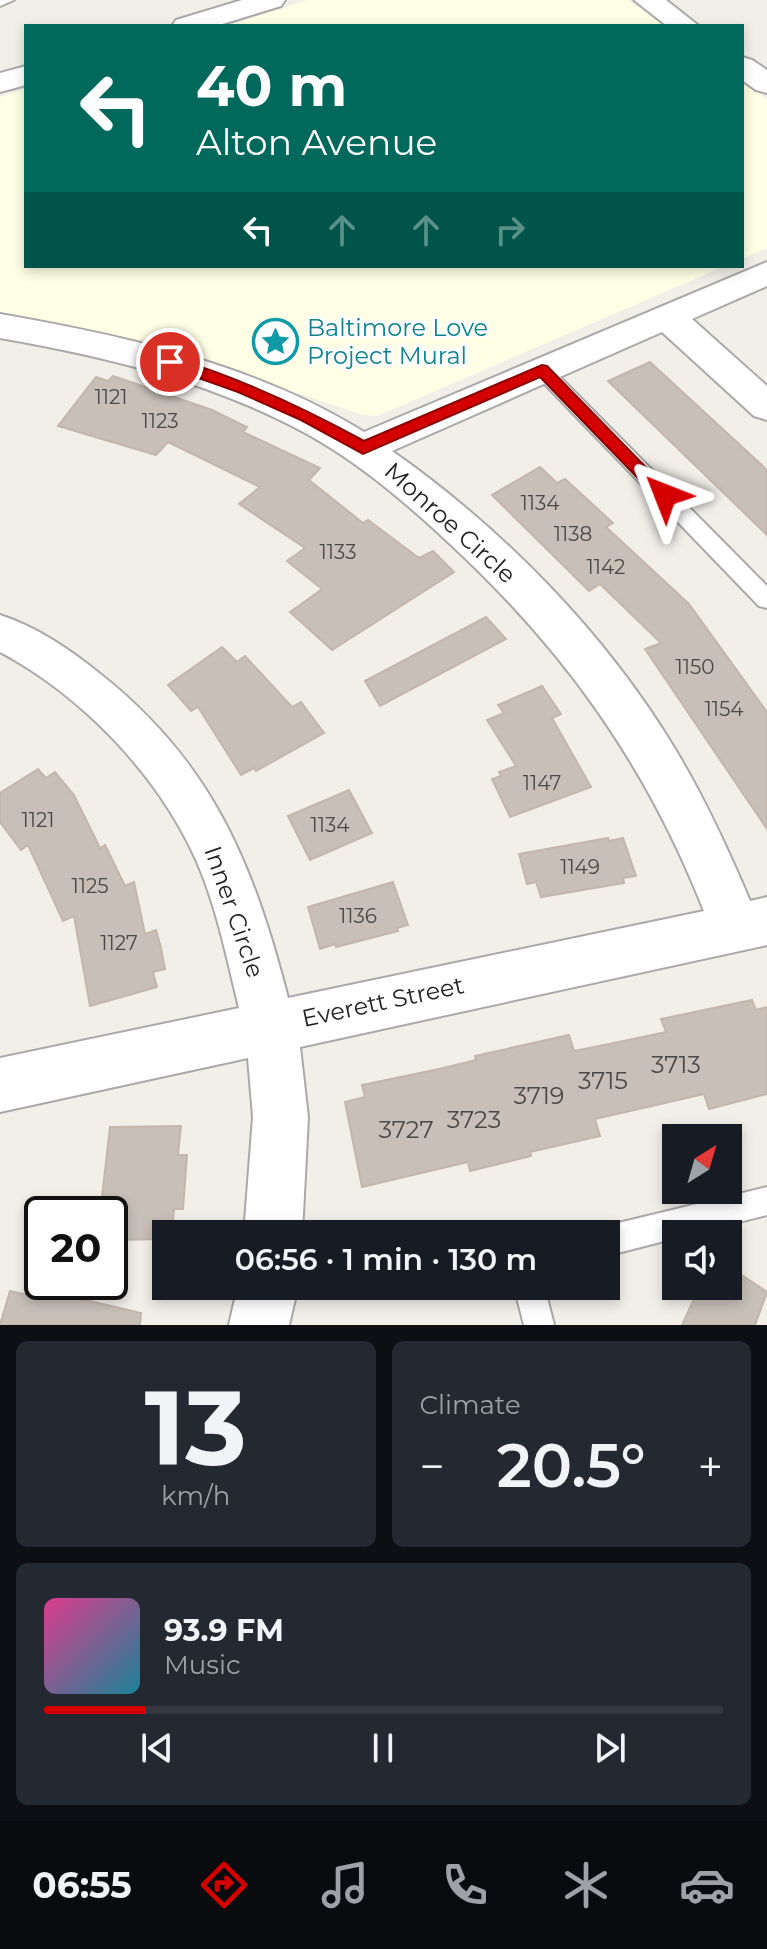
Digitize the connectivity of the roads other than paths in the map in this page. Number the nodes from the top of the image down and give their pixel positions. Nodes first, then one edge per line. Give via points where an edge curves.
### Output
1 (7, 0) edge
2 (271, 0) edge
3 (648, 0) edge
4 (0, 2) edge
5 (193, 24) edge
6 (682, 24) edge
7 (767, 52) edge
8 (744, 63) edge
9 (744, 66) edge
10 (24, 76) edge
11 (0, 83) edge
12 (767, 84) edge
13 (767, 273) edge
14 (666, 316) junction
15 (0, 326) edge
16 (542, 370) junction
17 (767, 407) edge
18 (363, 448) junction
19 (767, 600) edge
20 (0, 632) edge
21 (752, 924) edge
22 (269, 1026) junction
23 (0, 1085) edge
24 (767, 1201) edge
25 (274, 1220) edge
26 (620, 1238) edge
27 (265, 1300) edge
28 (533, 1300) edge
29 (259, 1325) edge
30 (539, 1325) edge

1 - 4 lane
2 - 5 street
3 - 6 street
7 - 8 street
9 - 12 street
10 - 11 street
13 - 14 street
14 - 16 street
14 - 17 street
15 - 18 street, Monroe Circle via 170,362 307,416
16 - 18 street
16 - 19 lane
18 - 21 street, Monroe Circle via 486,551 554,620 609,688 658,762
20 - 22 street, Inner Circle via 72,676 128,726 181,787 220,858
21 - 22 street, Everett Street
22 - 23 street, Everett Street
22 - 25 street, Inner Circle via 280,1099
24 - 26 lane
27 - 29 street
28 - 30 lane

